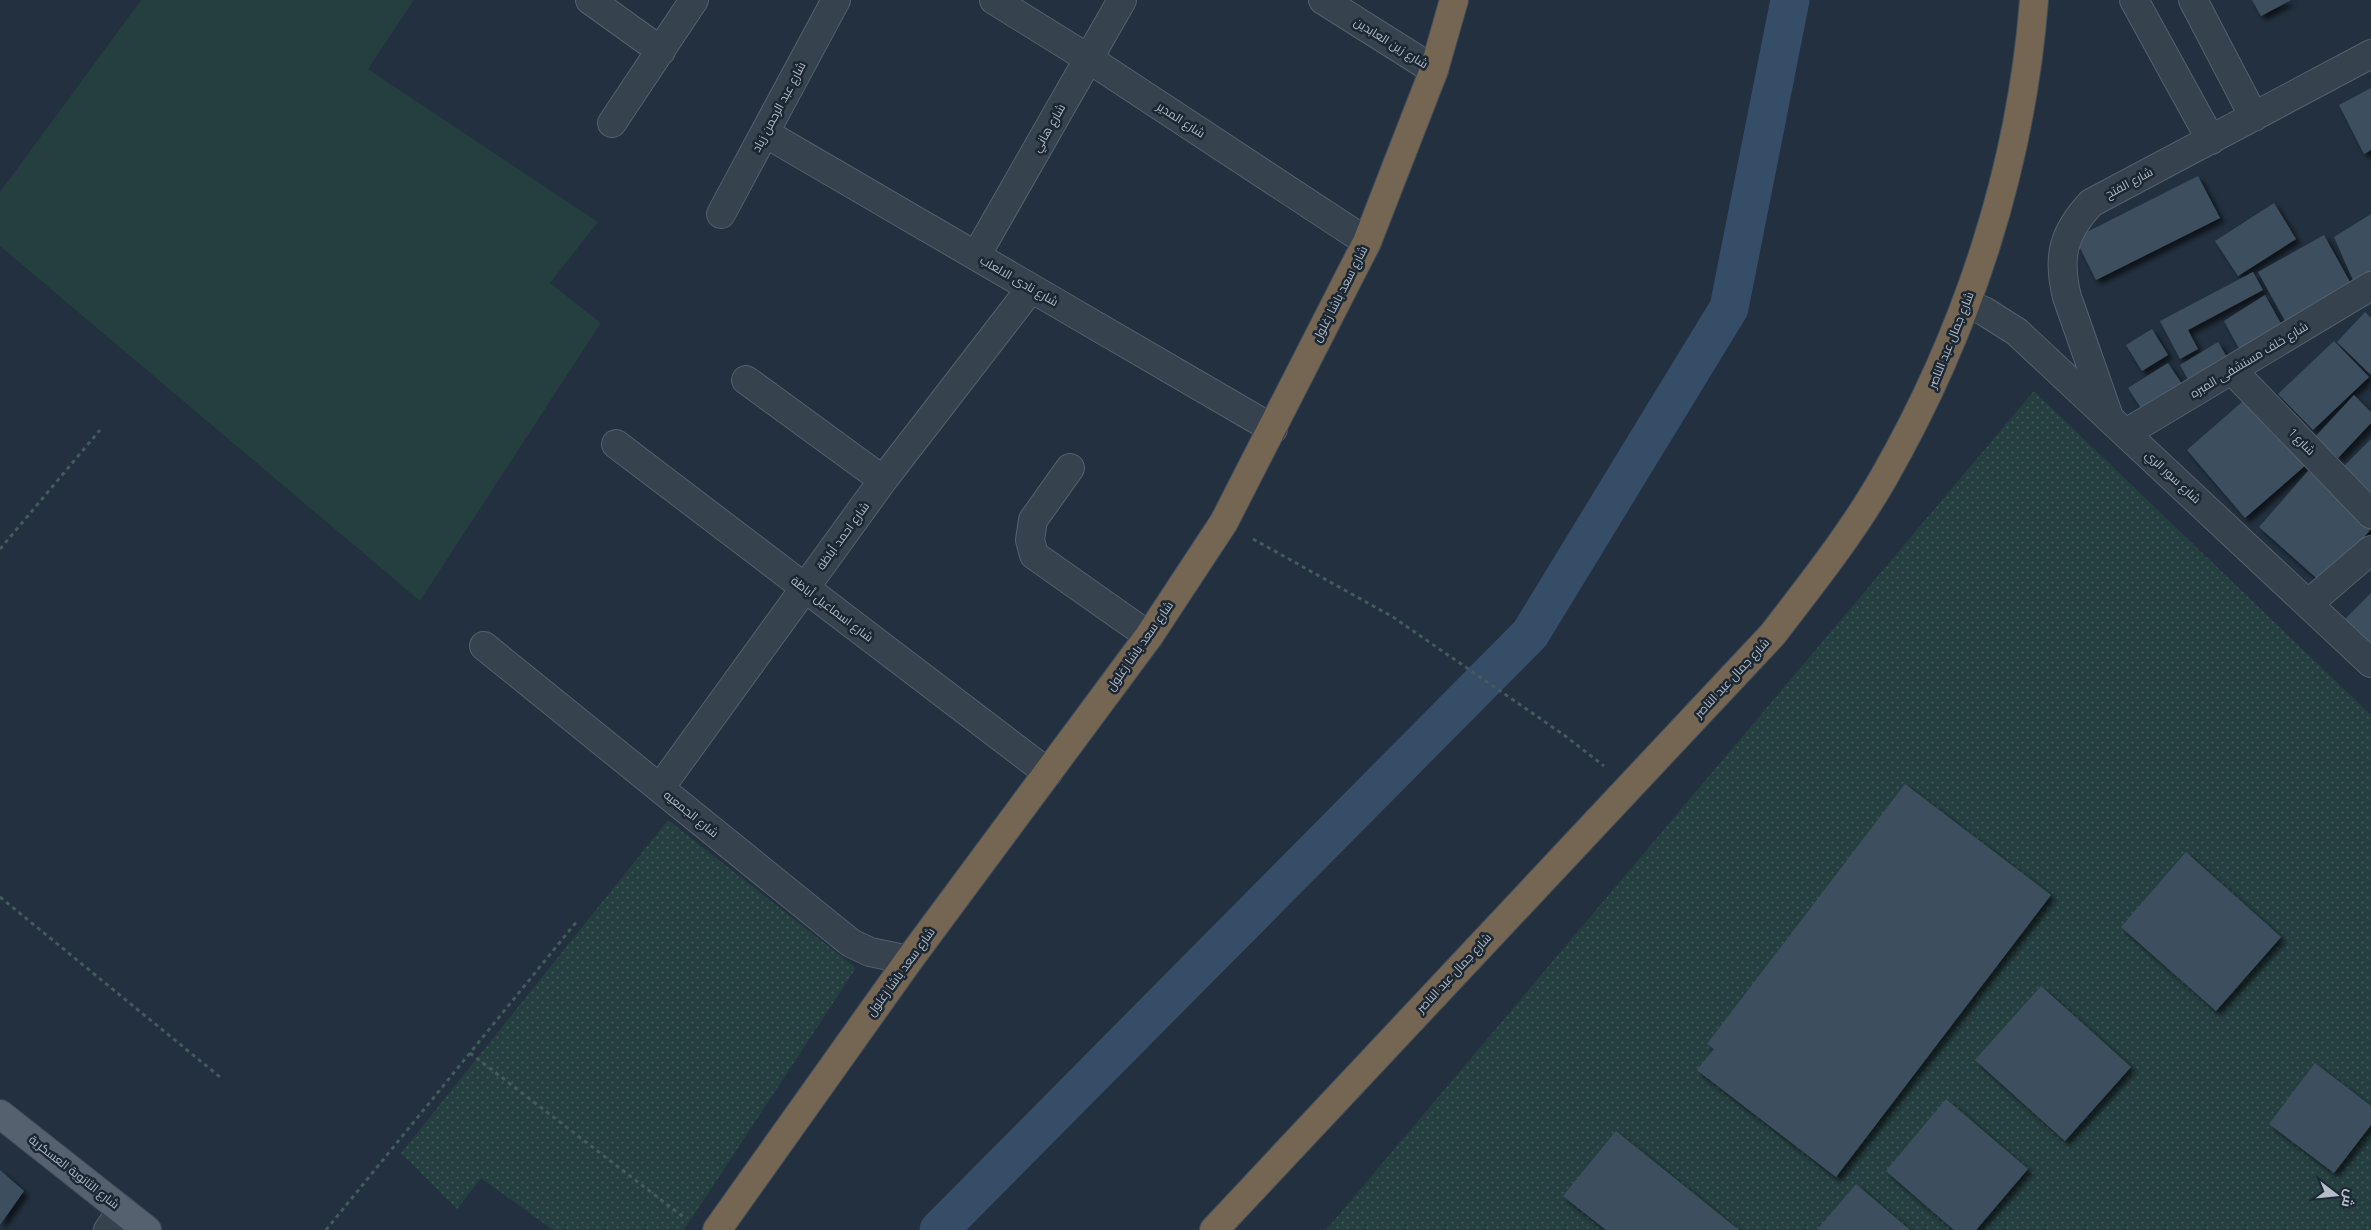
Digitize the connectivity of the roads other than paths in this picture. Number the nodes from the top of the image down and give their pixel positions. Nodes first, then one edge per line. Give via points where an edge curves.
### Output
1 (590, 0) edge
2 (694, 0) edge
3 (836, 0) edge
4 (994, 0) edge
5 (1122, 0) edge
6 (1323, 0) edge
7 (1454, 0) edge
8 (2034, 0) edge
9 (2134, 0) edge
10 (2193, 0) edge
11 (661, 51) junction
12 (2371, 54) edge
13 (1089, 59) junction
14 (1434, 70) junction
15 (2254, 117) junction
16 (612, 123) dead end
17 (765, 132) junction
18 (2210, 140) junction
19 (721, 214) dead end
20 (1366, 242) junction
21 (976, 256) junction
22 (1031, 288) junction
23 (2368, 292) edge
24 (1967, 304) junction
25 (2232, 370) junction
26 (746, 380) dead end
27 (2118, 425) junction
28 (1273, 429) junction
29 (616, 444) dead end
30 (1070, 468) dead end
31 (883, 480) junction
32 (2371, 514) edge
33 (2371, 550) edge
34 (805, 588) junction
35 (2308, 604) junction
36 (1149, 636) junction
37 (484, 646) dead end
38 (2371, 663) edge
39 (1048, 773) junction
40 (660, 788) junction
41 (909, 960) junction
42 (0, 1114) edge
43 (115, 1220) edge
44 (705, 1227) edge
45 (147, 1230) edge
46 (1214, 1230) edge

1 - 11 street
2 - 11 street
3 - 17 street, شارع عبد الرحمن زياد
4 - 13 street, شارع المدير
5 - 13 street, شارع هاني
6 - 14 street, شارع زين العابدين
7 - 14 highway, شارع سعد باشا زغلول
8 - 24 highway, شارع جمال عبد الناصر via 2016,136 2002,193
9 - 18 street
10 - 15 street
11 - 16 street
12 - 15 street, شارع الفتح
13 - 20 street, شارع المدير
13 - 21 street, شارع هاني
14 - 20 highway, شارع سعد باشا زغلول
15 - 18 street, شارع الفتح
17 - 19 street, شارع عبد الرحمن زياد
17 - 21 street, شارع نادى الالعاب
18 - 27 street, شارع الفتح via 2092,203 2067,236 2062,276
20 - 28 highway, شارع سعد باشا زغلول
21 - 22 street, شارع نادى الالعاب
22 - 28 street, شارع نادى الالعاب
22 - 31 street, شارع احمد أباظة
23 - 25 street, شارع خلف مستشفى المبره
24 - 27 street, شارع سور الري via 2001,320 2017,332
24 - 46 highway, شارع جمال عبد الناصر via 1925,401 1884,478 1832,558 1773,634
25 - 27 street, شارع خلف مستشفى المبره
25 - 32 street, شارع 1
26 - 31 street
27 - 35 street, شارع سور الري
28 - 36 highway, شارع سعد باشا زغلول via 1224,522
29 - 34 street, شارع اسماعيل أباظة
30 - 36 street via 1033,520 1030,540 1034,555
31 - 34 street, شارع احمد أباظة
33 - 35 street
34 - 39 street, شارع اسماعيل أباظة
34 - 40 street, شارع احمد أباظة
35 - 38 street, شارع سور الري
36 - 39 highway, شارع سعد باشا زغلول
37 - 40 street, شارع الجمعيه
39 - 41 highway, شارع سعد باشا زغلول
40 - 41 street, شارع الجمعيه via 850,943 870,952
41 - 44 highway, شارع سعد باشا زغلول
42 - 43 main road, شارع الثانوية العسكرية
43 - 45 main road, شارع الثانوية العسكرية

